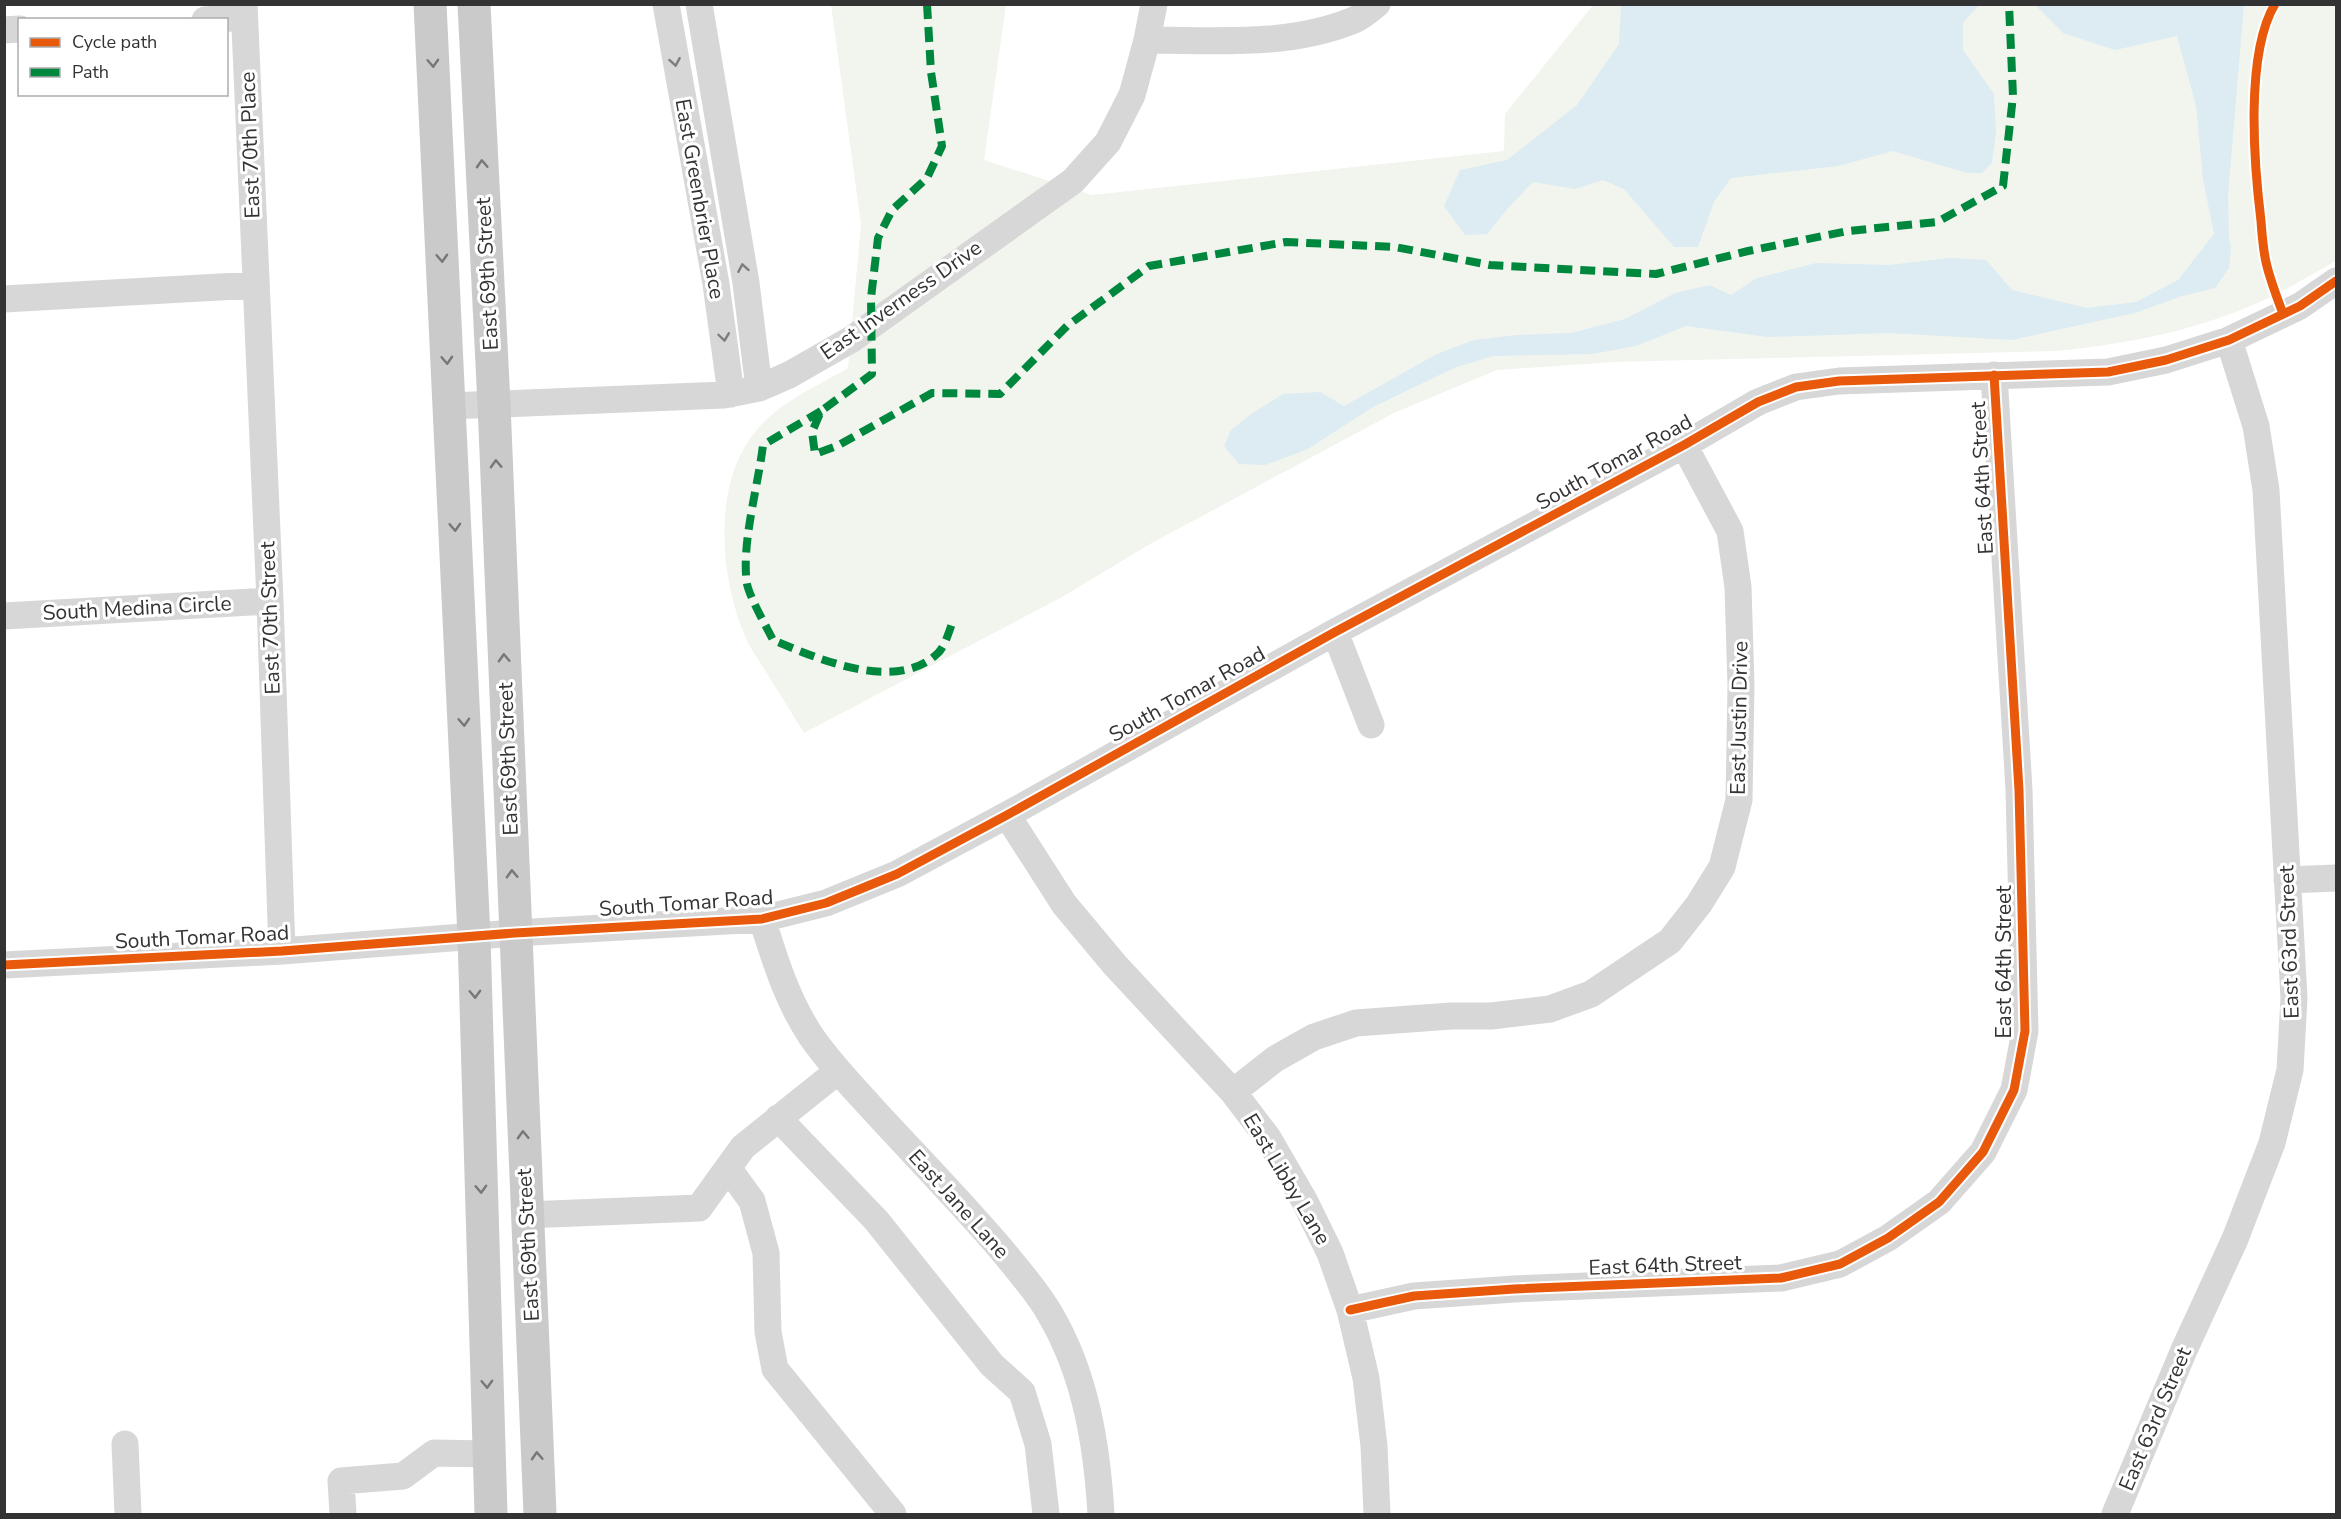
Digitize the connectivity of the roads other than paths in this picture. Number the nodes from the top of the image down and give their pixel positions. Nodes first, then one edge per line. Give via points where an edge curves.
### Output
1 (430, 4) edge
2 (474, 4) edge
3 (666, 4) edge
4 (699, 4) edge
5 (1154, 4) edge
6 (1377, 4) edge
7 (244, 11) edge
8 (214, 18) edge
9 (1147, 40) junction
10 (2337, 280) edge
11 (256, 285) junction
12 (4, 299) edge
13 (2229, 340) junction
14 (1994, 375) junction
15 (759, 388) junction
16 (731, 393) junction
17 (494, 405) junction
18 (449, 406) junction
19 (1684, 445) junction
20 (270, 601) junction
21 (4, 616) edge
22 (1335, 632) junction
23 (1371, 725) dead end
24 (1007, 815) junction
25 (2337, 878) edge
26 (2287, 880) junction
27 (762, 919) junction
28 (514, 933) junction
29 (474, 936) junction
30 (282, 951) junction
31 (4, 965) edge
32 (838, 1071) junction
33 (1233, 1092) junction
34 (778, 1118) junction
35 (728, 1168) junction
36 (526, 1215) junction
37 (1350, 1310) junction
38 (125, 1444) dead end
39 (489, 1454) junction
40 (128, 1515) edge
41 (343, 1515) edge
42 (491, 1515) edge
43 (540, 1515) edge
44 (893, 1515) edge
45 (1046, 1515) edge
46 (1101, 1515) edge
47 (1377, 1515) edge
48 (2115, 1515) edge

1 -> 18 main road, East 69th Street
17 -> 2 main road, East 69th Street
3 -> 16 street, East Greenbrier Place via 717,285
15 -> 4 street, East Greenbrier Place via 746,283
5 - 9 street, East Inverness Drive
6 - 9 street via 1356,20 1309,34 1249,41
7 - 8 street
7 - 11 street, East 70th Place
9 - 15 street, East Inverness Drive via 1132,95 1108,142 1072,181 852,339
10 - 13 street, South Tomar Road via 2300,306
11 - 12 street
11 - 20 street, East 70th Street
13 - 14 street, South Tomar Road via 2166,360 2108,372
13 - 26 street, East 63rd Street via 2256,426 2266,490
14 - 19 street, South Tomar Road via 1839,381 1796,387 1758,402
14 - 37 street, East 64th Street via 2019,790 2025,1031 2014,1090 1983,1152 1939,1202 1888,1238 1840,1264 1781,1278 1414,1296
15 - 16 street, East Inverness Drive
16 - 17 street, East Inverness Drive
17 - 18 street, East Inverness Drive
28 -> 17 main road, East 69th Street
18 -> 29 main road, East 69th Street
19 - 22 street, South Tomar Road
19 - 33 street, East Justin Drive via 1730,531 1738,587 1739,800 1722,867 1699,904 1670,941 1591,994 1550,1009 1356,1023 1314,1037 1275,1059
20 - 21 street, South Medina Circle
20 - 30 street, East 70th Street
22 - 23 street
22 - 24 street, South Tomar Road
24 - 27 street, South Tomar Road via 897,874 826,903
24 - 33 street, East Libby Lane via 1064,904
25 - 26 street
26 - 48 street, East 63rd Street via 2294,998 2292,1039 2290,1071 2272,1143 2235,1239
27 - 28 street, South Tomar Road
27 - 32 street, East Jane Lane via 785,991 811,1036
28 - 29 street, South Tomar Road
36 -> 28 main road, East 69th Street
29 - 30 street, South Tomar Road
29 -> 39 main road, East 69th Street
30 - 31 street, South Tomar Road
32 - 34 street
32 - 46 street, East Jane Lane via 983,1228 1051,1315 1089,1410
33 - 37 street, East Libby Lane via 1268,1138 1304,1200 1330,1253
34 - 35 street via 743,1147
34 - 45 street via 876,1220 992,1365 1022,1392 1038,1444
35 - 36 street via 699,1208
35 - 44 street via 752,1201 766,1252 768,1332 775,1369
43 -> 36 main road, East 69th Street
37 - 47 street, East Libby Lane via 1366,1378
38 - 40 street
39 - 41 street via 434,1453 403,1476 341,1481
39 - 42 main road, East 69th Street

